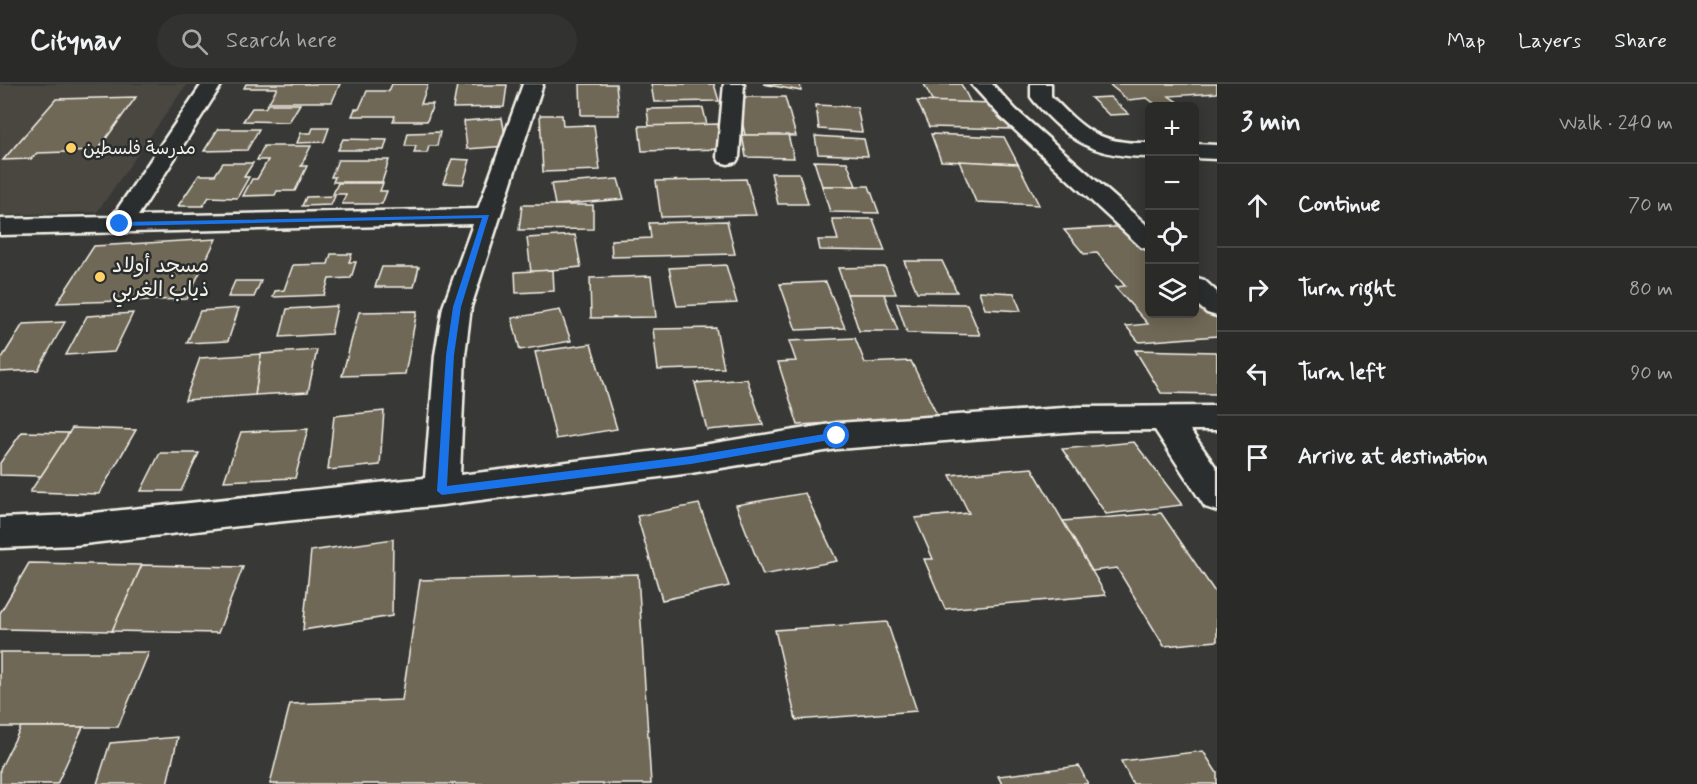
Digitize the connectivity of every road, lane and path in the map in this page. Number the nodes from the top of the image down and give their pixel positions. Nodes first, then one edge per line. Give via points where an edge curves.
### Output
1 (212, 84) edge
2 (533, 84) edge
3 (734, 84) edge
4 (981, 84) edge
5 (1041, 84) edge
6 (1145, 150) edge
7 (1199, 151) edge
8 (1217, 152) edge
9 (728, 157) dead end
10 (486, 216) junction
11 (120, 224) junction
12 (0, 227) edge
13 (1145, 238) edge
14 (1199, 291) edge
15 (1217, 307) edge
16 (1163, 417) junction
17 (1217, 418) edge
18 (442, 491) junction
19 (1217, 497) edge
20 (0, 533) edge

1 - 11 street
2 - 10 street
3 - 9 street
4 - 13 street
5 - 6 street via 1041,97 1096,144
7 - 8 street
10 - 11 street
10 - 18 street via 457,307 450,355
11 - 12 street
14 - 15 street
16 - 17 street
16 - 18 street via 998,423 837,436 702,458
16 - 19 street
18 - 20 street via 75,530

